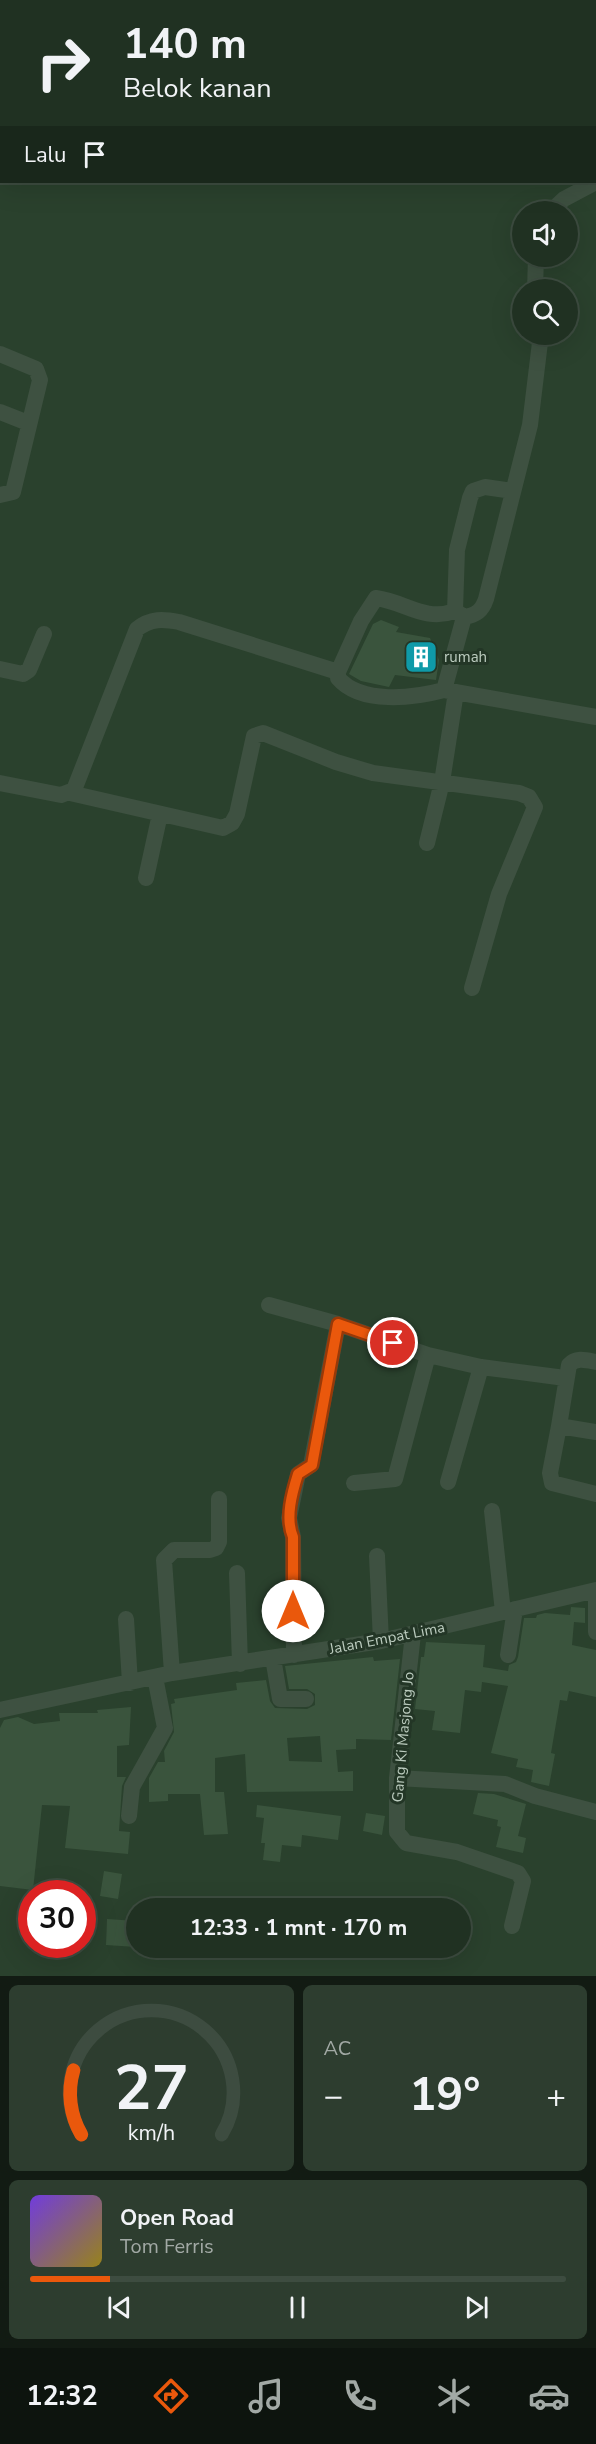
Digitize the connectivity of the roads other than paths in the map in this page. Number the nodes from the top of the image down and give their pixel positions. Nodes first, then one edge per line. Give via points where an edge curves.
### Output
1 (594, 183) edge
2 (563, 201) edge
3 (540, 345) edge
4 (0, 354) edge
5 (0, 412) edge
6 (28, 423) junction
7 (513, 490) junction
8 (0, 495) edge
9 (459, 614) junction
10 (44, 634) dead end
11 (0, 669) edge
12 (338, 672) junction
13 (450, 691) junction
14 (596, 717) edge
15 (442, 782) junction
16 (0, 783) edge
17 (70, 793) junction
18 (160, 814) junction
19 (427, 843) dead end
20 (146, 878) dead end
21 (472, 988) dead end
22 (269, 1305) dead end
23 (338, 1324) junction
24 (428, 1355) junction
25 (596, 1362) edge
26 (481, 1367) junction
27 (565, 1378) junction
28 (559, 1426) junction
29 (596, 1432) edge
30 (448, 1482) dead end
31 (354, 1483) dead end
32 (596, 1494) edge
33 (219, 1499) dead end
34 (492, 1511) dead end
35 (377, 1556) dead end
36 (237, 1573) dead end
37 (596, 1590) edge
38 (596, 1597) edge
39 (509, 1611) junction
40 (126, 1619) dead end
41 (596, 1632) edge
42 (413, 1634) junction
43 (381, 1641) junction
44 (294, 1655) junction
45 (508, 1655) dead end
46 (273, 1658) junction
47 (240, 1664) junction
48 (172, 1674) junction
49 (155, 1677) junction
50 (130, 1683) junction
51 (306, 1699) dead end
52 (0, 1710) edge
53 (397, 1778) junction
54 (596, 1812) edge
55 (129, 1816) dead end
56 (512, 1926) dead end

1 - 2 street
3 - 7 street via 530,425
4 - 6 street via 39,373
5 - 6 street
6 - 8 street via 13,492
7 - 9 street via 483,609 474,615
7 - 9 street via 485,487 473,491 457,550 453,600
9 - 12 street via 430,615 376,598
9 - 13 street
10 - 11 street via 26,673
12 - 13 street via 343,684 384,698
12 - 17 street via 180,622 145,622 137,629 78,786
13 - 14 street
13 - 15 street
15 - 18 street via 373,773 263,733 254,736 232,823 218,829
15 - 19 street
15 - 21 street via 519,793 529,797 535,807 499,894
16 - 17 street via 61,795
17 - 18 street
18 - 20 street
22 - 23 street
23 - 24 street
23 - 44 street via 312,1465 298,1474 289,1518 293,1537
24 - 26 street
24 - 31 street via 395,1479
25 - 27 street via 573,1361
26 - 27 street
26 - 30 street
27 - 28 street
28 - 29 street
28 - 32 street via 550,1473 552,1483
33 - 48 street via 216,1548 174,1550 164,1560
34 - 39 street
35 - 43 street
36 - 47 street
37 - 39 street, Jalan Empat Lima
38 - 41 street
39 - 42 street, Jalan Empat Lima
39 - 45 street
40 - 50 street
42 - 43 street, Jalan Empat Lima
42 - 53 street, Gang Ki Masjong Jo
43 - 44 street, Jalan Empat Lima
44 - 46 street, Jalan Empat Lima
46 - 47 street, Jalan Empat Lima
46 - 51 street via 280,1699
47 - 48 street, Jalan Empat Lima
48 - 49 street, Jalan Empat Lima
49 - 50 street, Jalan Empat Lima
49 - 55 street via 165,1728 132,1787
50 - 52 street, Jalan Empat Lima
53 - 54 street via 505,1784
53 - 56 street, Gang Ki Masjong Jo via 397,1832 406,1843 457,1852 518,1873 523,1881

